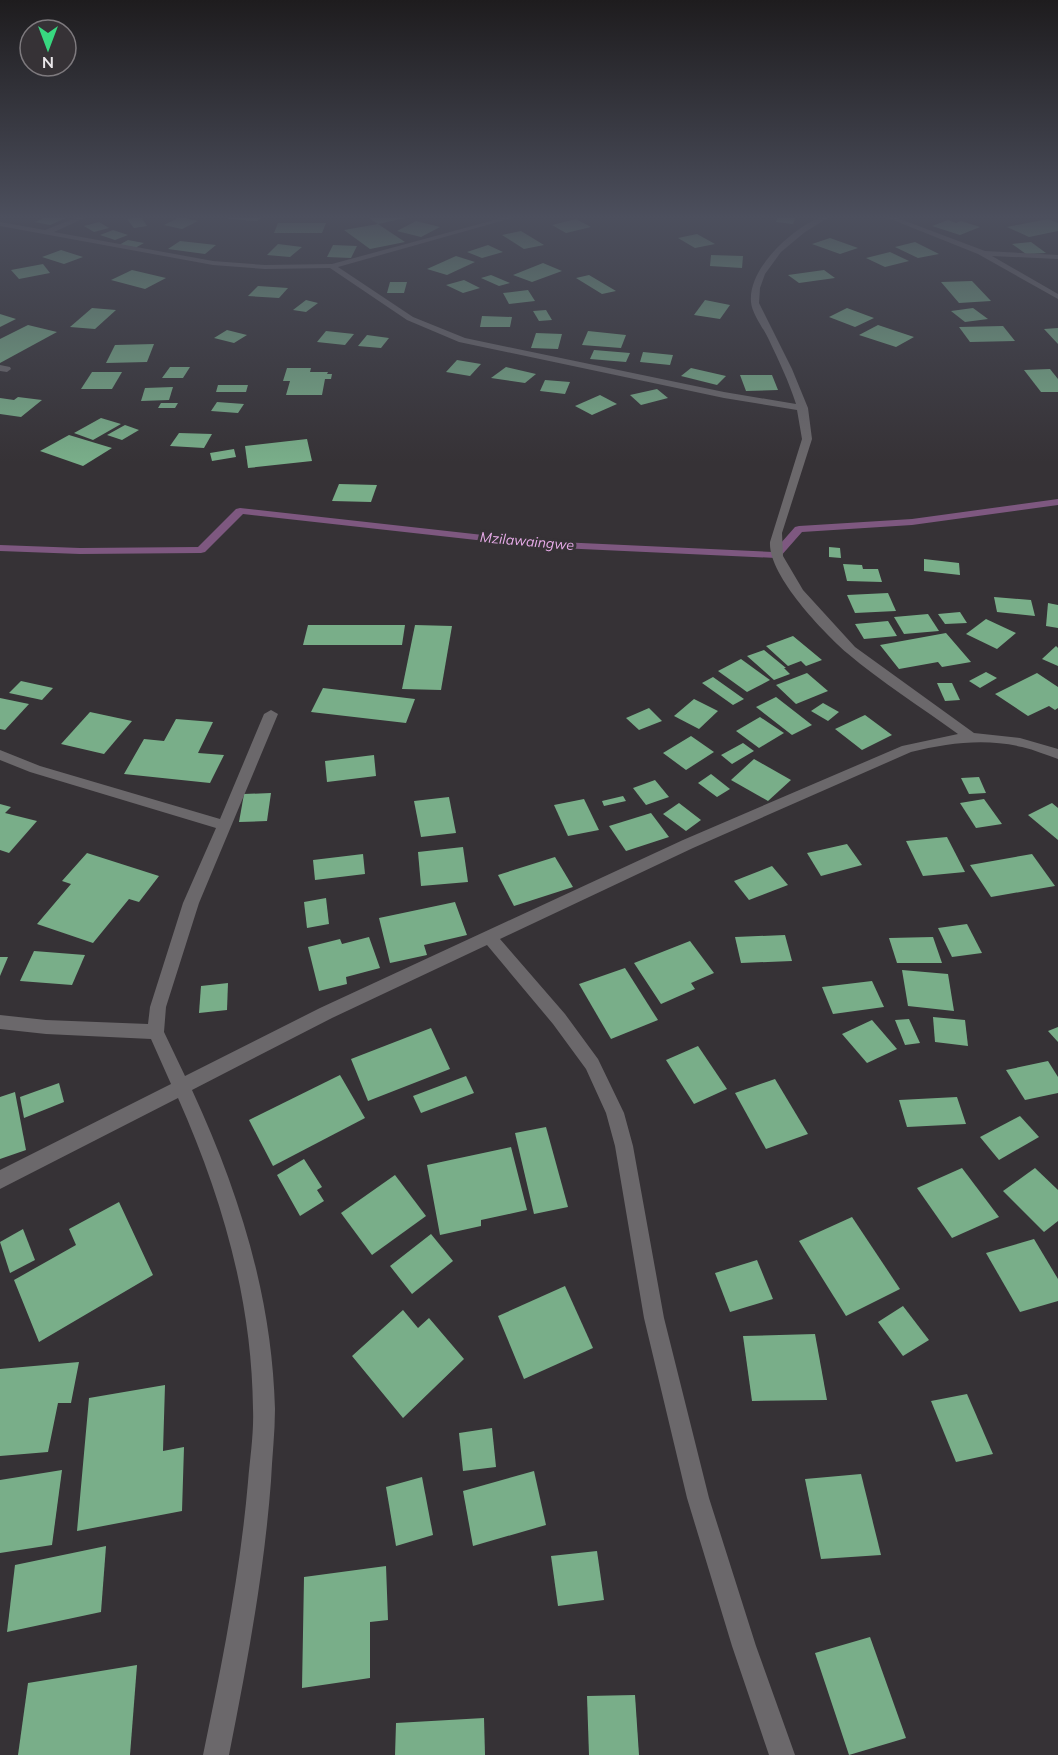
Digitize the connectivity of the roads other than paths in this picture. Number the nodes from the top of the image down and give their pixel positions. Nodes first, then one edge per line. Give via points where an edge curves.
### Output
1 (375, 298) edge
2 (755, 298) edge
3 (803, 408) junction
4 (271, 714) dead end
5 (969, 736) junction
6 (1058, 754) edge
7 (0, 755) edge
8 (223, 825) junction
9 (489, 937) junction
10 (0, 1022) edge
11 (156, 1032) junction
12 (181, 1085) junction
13 (0, 1180) edge
14 (216, 1755) edge
15 (782, 1755) edge

1 - 3 street via 413,320 462,340 578,362 715,395
2 - 3 street
3 - 5 street via 807,439 777,533 776,555 785,572 851,650
4 - 8 street
5 - 6 street via 1022,743
5 - 9 street via 933,741 878,761
7 - 8 street
8 - 11 street via 166,979
9 - 12 street
9 - 15 street via 592,1064 615,1113 654,1318 698,1498
10 - 11 street
11 - 12 street
12 - 13 street
12 - 14 street via 242,1246 257,1327 264,1410 258,1506 238,1648

